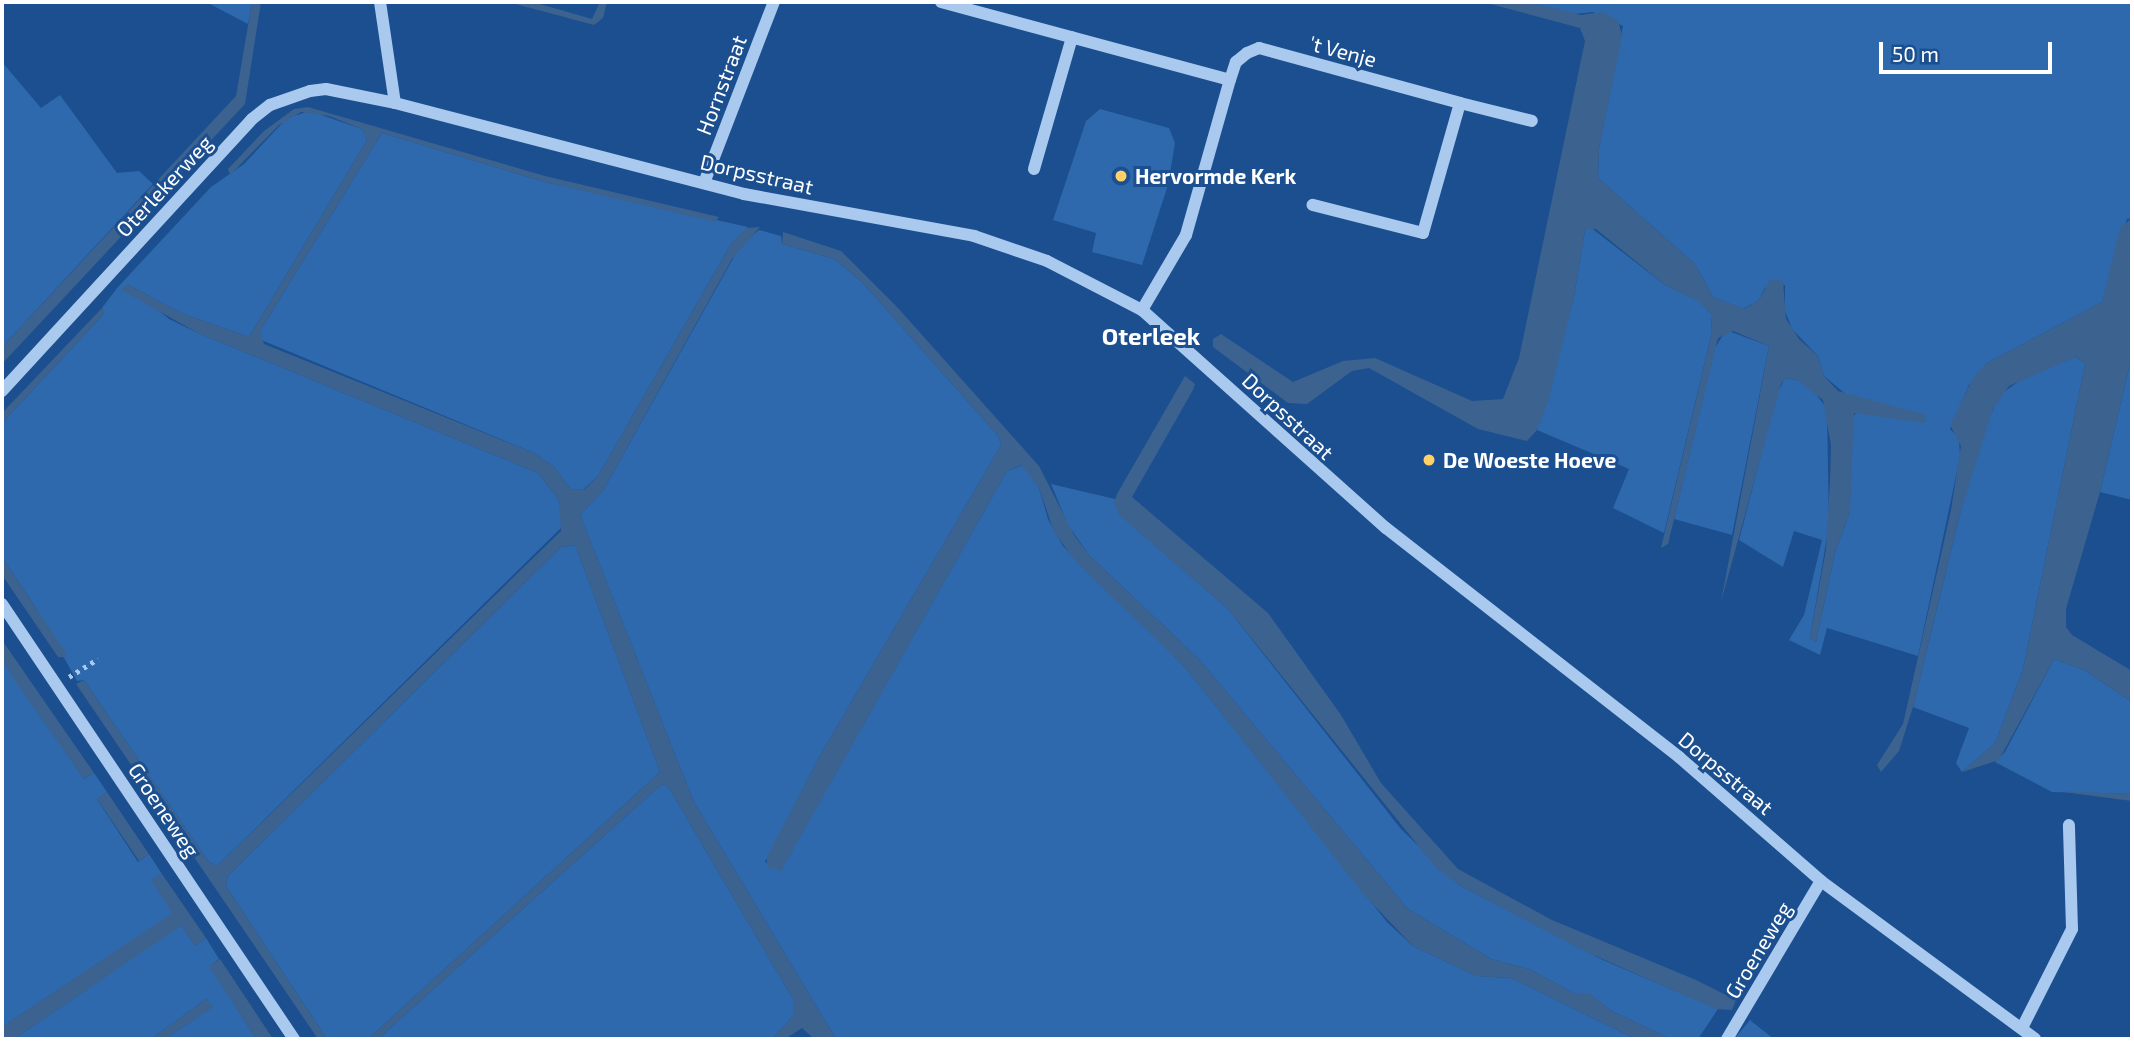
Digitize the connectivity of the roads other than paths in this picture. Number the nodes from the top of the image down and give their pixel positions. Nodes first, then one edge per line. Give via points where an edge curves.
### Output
1 (380, 2) edge
2 (774, 2) edge
3 (942, 2) edge
4 (1072, 37) junction
5 (1230, 80) junction
6 (395, 103) junction
7 (1461, 103) junction
8 (1532, 121) dead end
9 (1034, 169) dead end
10 (704, 183) junction
11 (1313, 205) dead end
12 (1142, 310) junction
13 (2, 391) edge
14 (2, 604) edge
15 (2069, 825) dead end
16 (1821, 881) junction
17 (2022, 1028) junction
18 (294, 1039) edge
19 (1727, 1039) edge
20 (2035, 1039) edge

1 - 6 street
2 - 10 street, Hornstraat
3 - 4 street
4 - 5 street
4 - 9 street
5 - 7 street, 't Venje via 1236,62 1259,48
5 - 12 street, 't Venje via 1186,235
6 - 10 street, Dorpsstraat
6 - 13 street, Oterlekerweg via 326,89 292,95 270,105 252,119
7 - 8 street, 't Venje
7 - 11 street via 1423,233
10 - 12 street, Dorpsstraat via 772,200 974,236 1047,261
12 - 16 street, Dorpsstraat via 1339,488 1679,757
14 - 18 street, Groeneweg
15 - 17 street via 2072,929
16 - 17 street, Dorpsstraat
16 - 19 street, Groeneweg
17 - 20 street, Dorpsstraat

